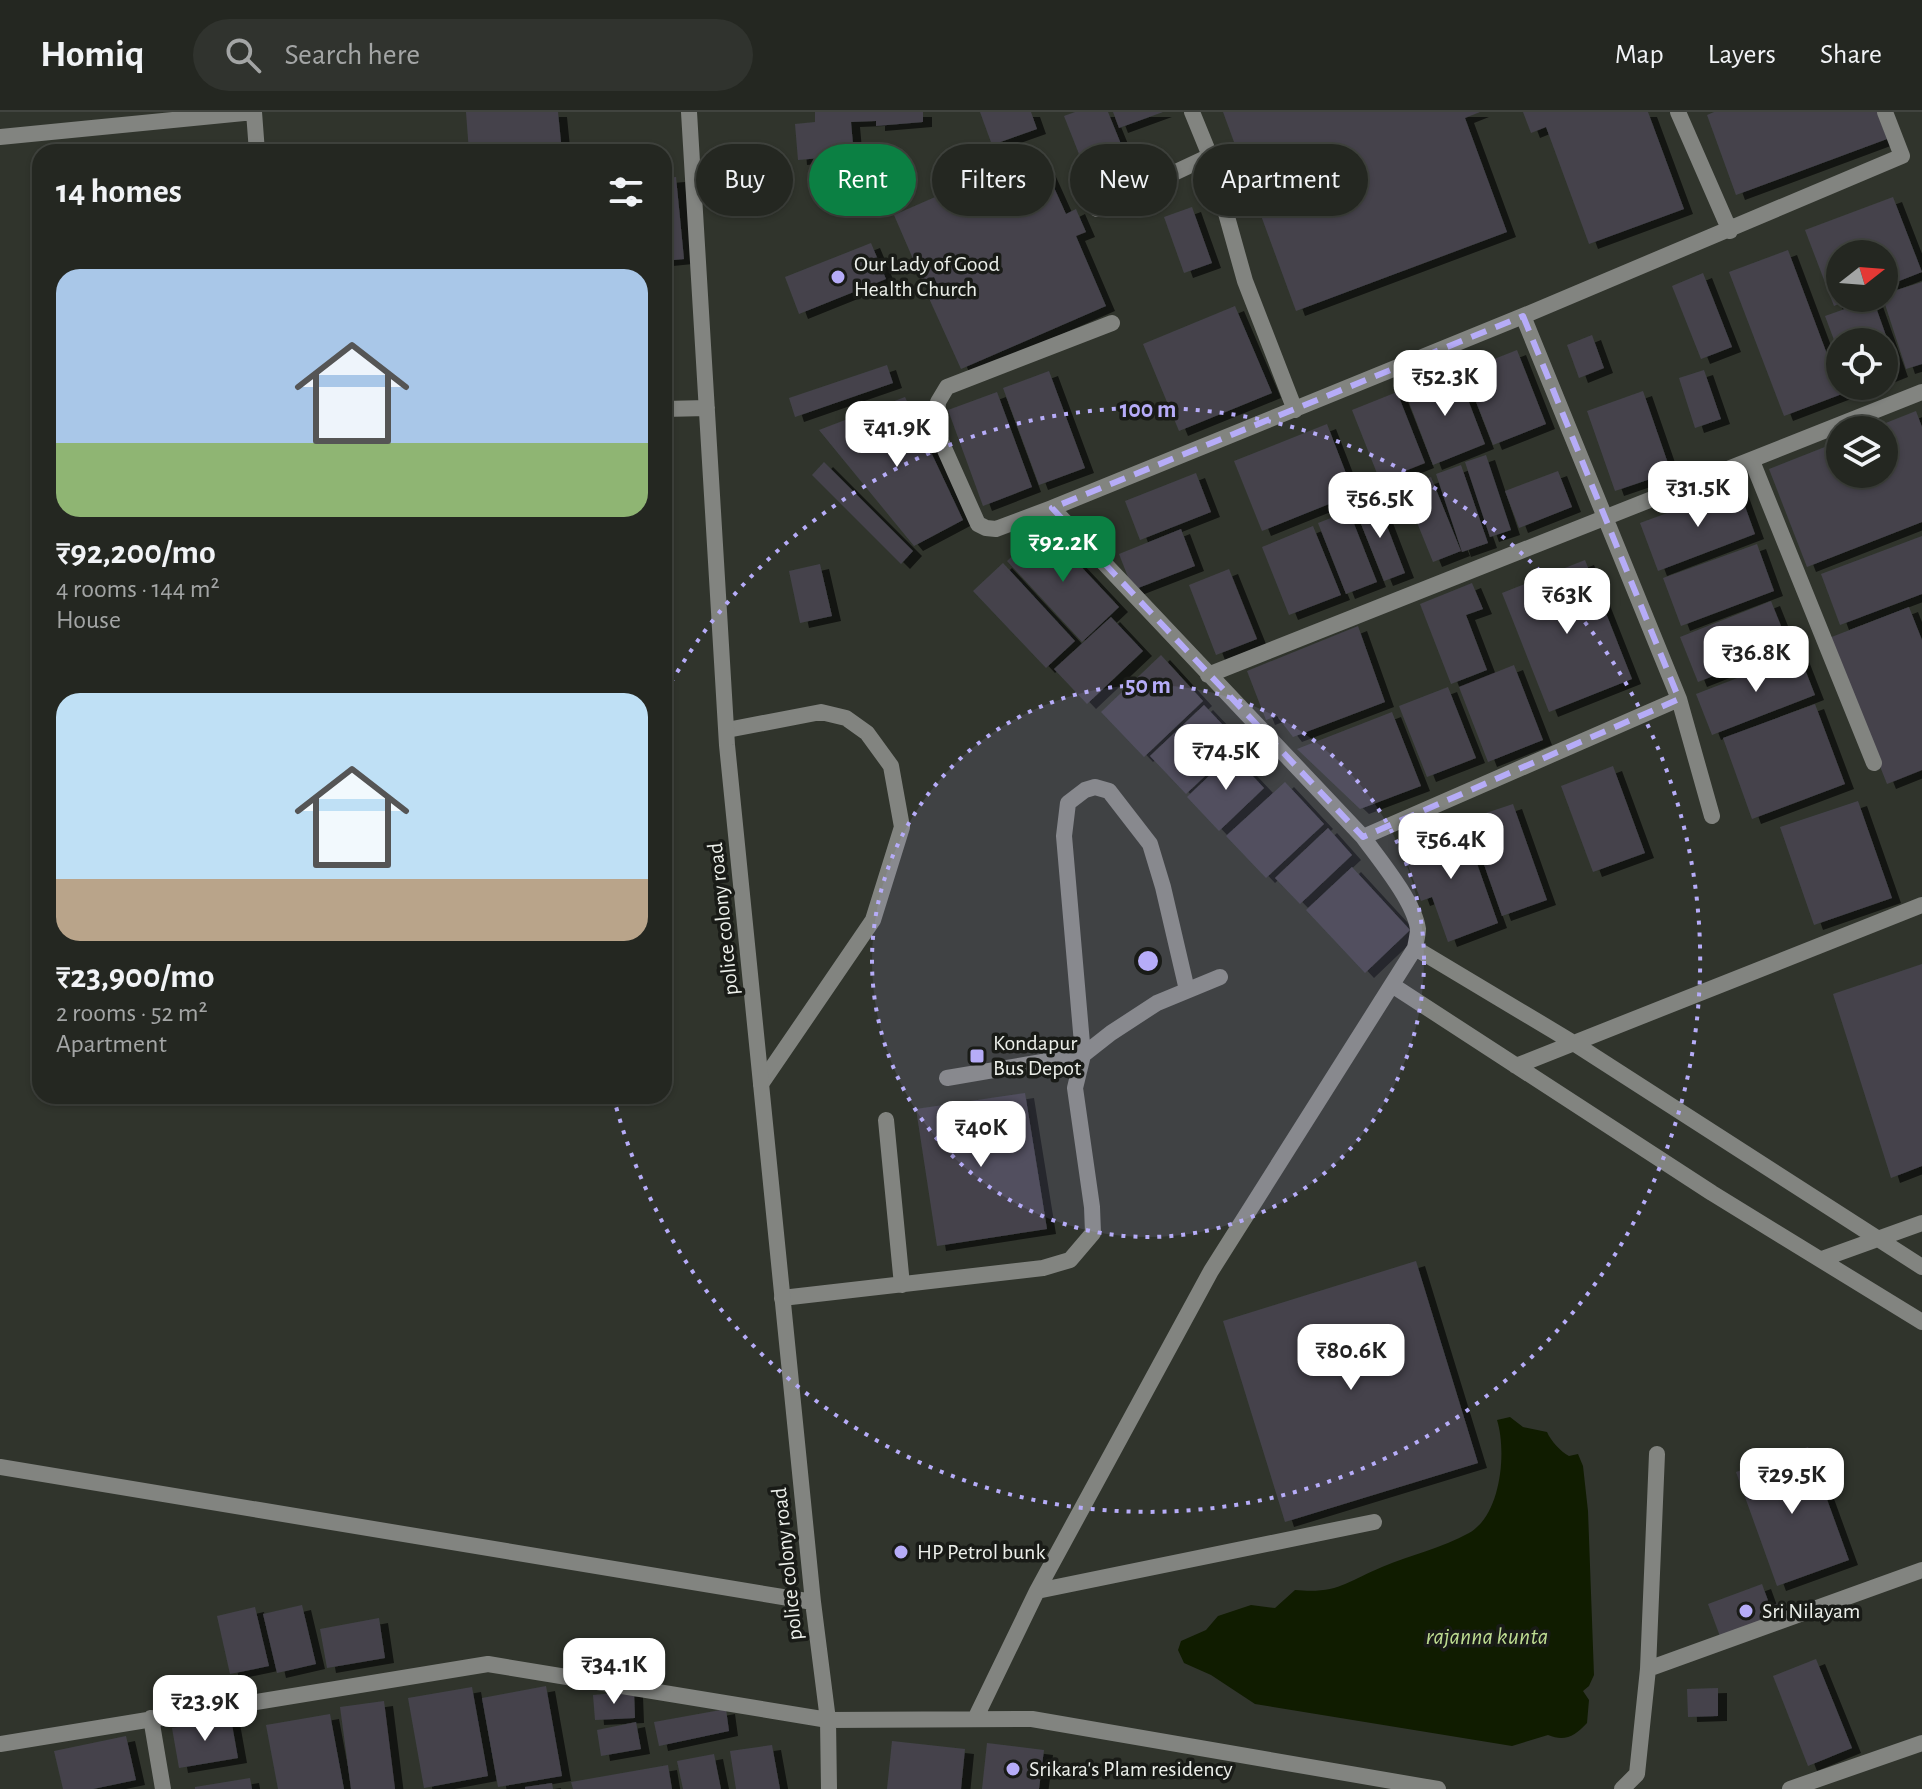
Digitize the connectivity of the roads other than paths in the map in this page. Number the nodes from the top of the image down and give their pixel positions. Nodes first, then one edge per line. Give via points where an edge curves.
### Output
1 (254, 112) edge
2 (689, 112) edge
3 (1192, 112) edge
4 (1678, 112) edge
5 (1885, 112) edge
6 (0, 137) edge
7 (256, 144) edge
8 (1205, 144) edge
9 (1227, 216) edge
10 (1730, 231) junction
11 (1523, 316) junction
12 (1112, 323) dead end
13 (1922, 393) edge
14 (707, 408) junction
15 (672, 409) edge
16 (1295, 410) junction
17 (1752, 461) junction
18 (1052, 508) junction
19 (1606, 518) junction
20 (1208, 675) junction
21 (1679, 699) junction
22 (727, 730) junction
23 (1874, 763) dead end
24 (1712, 816) dead end
25 (1363, 837) junction
26 (1922, 905) edge
27 (1415, 948) junction
28 (1220, 977) dead end
29 (1392, 985) junction
30 (1187, 990) junction
31 (1572, 1042) junction
32 (1083, 1055) junction
33 (1516, 1066) junction
34 (947, 1078) dead end
35 (761, 1084) junction
36 (886, 1120) dead end
37 (1922, 1223) edge
38 (1878, 1239) junction
39 (1822, 1259) junction
40 (1922, 1267) edge
41 (902, 1285) junction
42 (782, 1298) junction
43 (1922, 1322) edge
44 (1657, 1454) dead end
45 (0, 1467) edge
46 (1374, 1522) dead end
47 (1922, 1570) edge
48 (1037, 1591) junction
49 (813, 1602) junction
50 (1648, 1669) junction
51 (976, 1717) junction
52 (151, 1718) junction
53 (828, 1720) junction
54 (1922, 1743) edge
55 (0, 1744) edge
56 (1393, 1785) edge
57 (163, 1789) edge
58 (829, 1789) edge
59 (1438, 1789) edge
60 (1622, 1789) edge
61 (1790, 1789) edge

1 - 6 street
1 - 7 street
2 - 14 street, police colony road
3 - 8 street
4 - 10 street
5 - 10 street via 1902,156
9 - 16 street via 1245,281
10 - 11 street
11 - 16 street
11 - 19 street
12 - 18 street via 947,387 938,402 936,430 978,524 996,529
13 - 17 street
14 - 15 street
14 - 22 street, police colony road
16 - 18 street
17 - 19 street
17 - 23 street
18 - 20 street
19 - 20 street
19 - 21 street
20 - 25 street
21 - 24 street
21 - 25 street
22 - 35 street, police colony road
22 - 35 street via 821,712 846,718 867,733 891,766 902,827 873,920
25 - 27 street via 1412,913 1418,930
26 - 31 street
27 - 29 street
27 - 31 street
28 - 30 street
29 - 33 street
29 - 48 street via 1211,1271
30 - 32 street via 1157,1003
30 - 32 street via 1150,844 1109,791 1085,790 1068,803 1064,836
31 - 33 street
31 - 38 street
32 - 34 street
32 - 41 street via 1075,1088 1093,1233 1070,1260 1043,1268
33 - 39 street
35 - 42 street, police colony road
36 - 41 street
37 - 38 street
38 - 39 street
38 - 40 street
39 - 43 street
41 - 42 street
42 - 49 street, police colony road
44 - 50 street
45 - 49 street
46 - 48 street
47 - 50 street
48 - 51 street
49 - 53 street, police colony road
50 - 60 street via 1637,1774
51 - 53 street
51 - 56 street via 1032,1719
52 - 53 street via 488,1664
52 - 55 street
52 - 57 street
53 - 58 street
54 - 61 street
56 - 59 street

